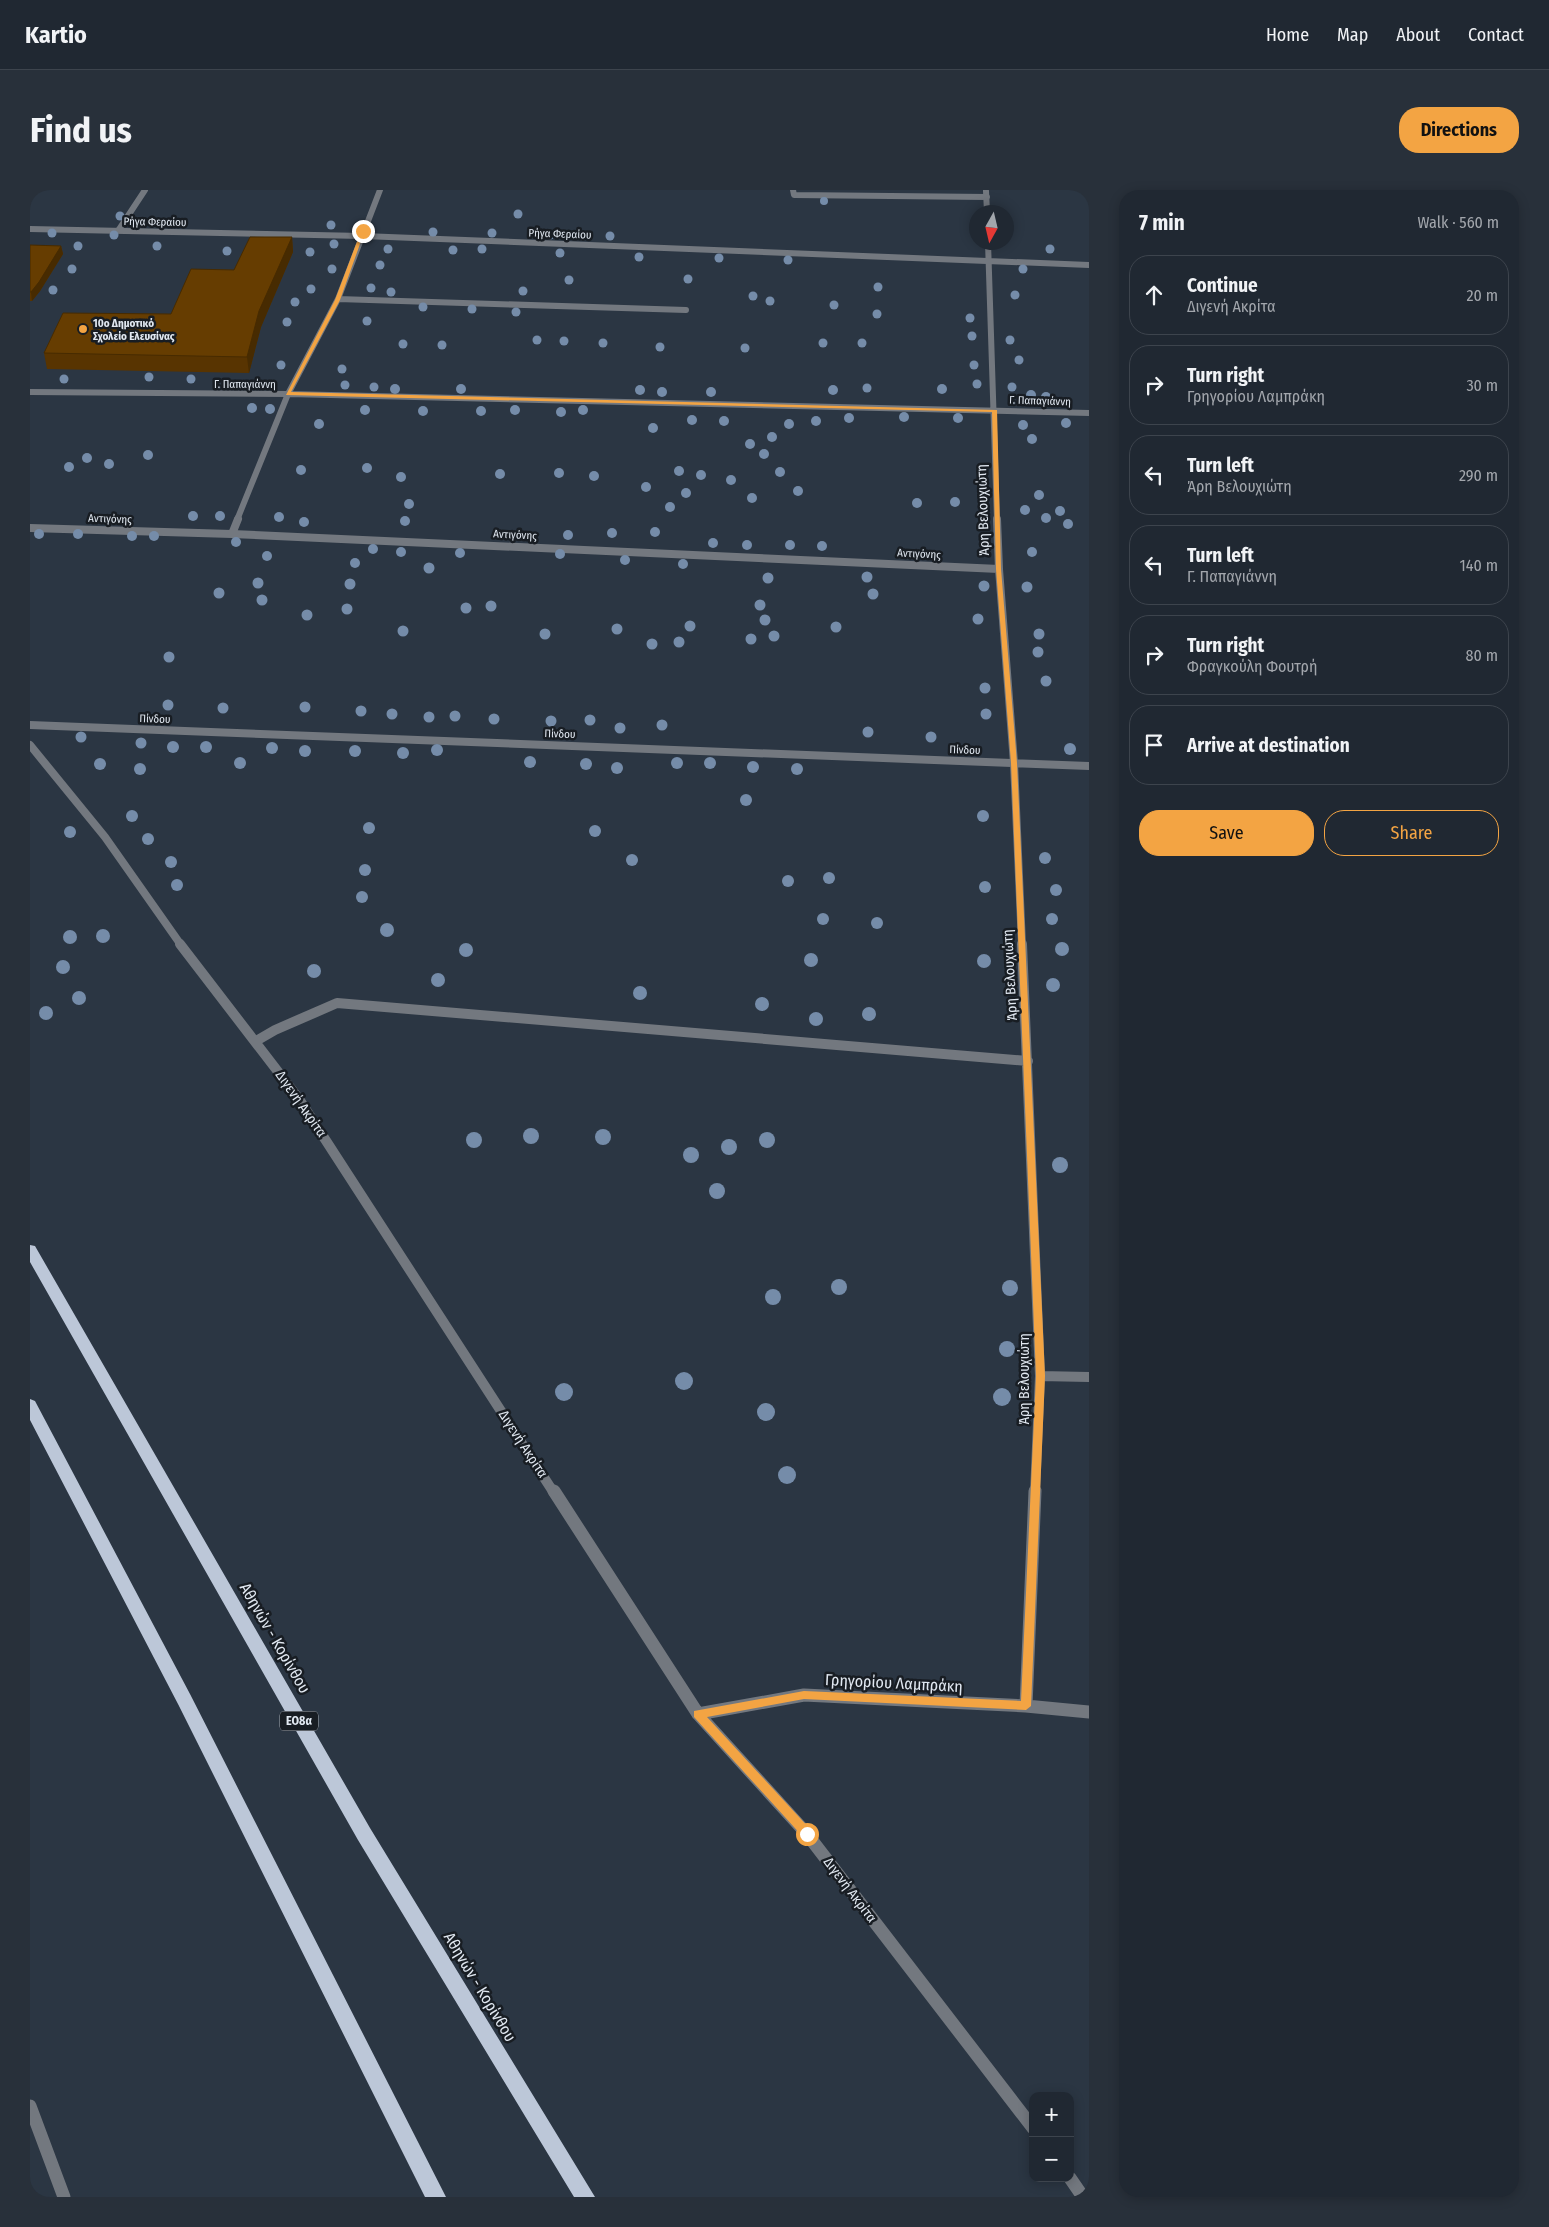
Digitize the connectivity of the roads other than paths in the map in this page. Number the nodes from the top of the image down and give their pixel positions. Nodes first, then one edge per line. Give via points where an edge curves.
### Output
1 (145, 190) edge
2 (380, 190) edge
3 (792, 190) edge
4 (986, 190) edge
5 (987, 197) junction
6 (987, 205) edge
7 (30, 229) edge
8 (118, 231) junction
9 (363, 236) junction
10 (988, 250) edge
11 (988, 262) junction
12 (1089, 265) edge
13 (338, 300) junction
14 (686, 310) dead end
15 (30, 392) edge
16 (288, 394) junction
17 (994, 410) junction
18 (1089, 413) edge
19 (30, 528) edge
20 (232, 534) junction
21 (998, 569) junction
22 (30, 725) edge
23 (30, 745) edge
24 (1014, 763) junction
25 (1089, 766) edge
26 (256, 1041) junction
27 (1028, 1060) junction
28 (30, 1250) edge
29 (1040, 1376) junction
30 (1089, 1377) edge
31 (30, 1405) edge
32 (1026, 1706) junction
33 (1089, 1712) edge
34 (698, 1714) junction
35 (30, 2106) edge
36 (1029, 2123) edge
37 (1073, 2182) edge
38 (583, 2193) edge
39 (64, 2197) edge
40 (436, 2197) edge
41 (1084, 2197) edge

1 - 8 street
2 - 9 street
3 - 5 street via 794,195
4 - 5 street
5 - 6 street
7 - 8 street, Ρήγα Φεραίου
8 - 9 street, Ρήγα Φεραίου
9 - 11 street, Ρήγα Φεραίου
9 - 13 street
10 - 11 street, Άρη Βελουχιώτη
11 - 12 street, Ρήγα Φεραίου
11 - 17 street, Άρη Βελουχιώτη
13 - 14 street
13 - 16 street
15 - 16 street, Γ. Παπαγιάννη
16 - 17 street, Γ. Παπαγιάννη
16 - 20 street
17 - 18 street, Γ. Παπαγιάννη
17 - 21 street, Άρη Βελουχιώτη
19 - 20 street, Αντιγόνης
20 - 21 street, Αντιγόνης
21 - 24 street, Άρη Βελουχιώτη
22 - 24 street, Πίνδου
23 - 26 street, Διγενή Ακρίτα via 105,837 176,939
24 - 25 street, Πίνδου
24 - 27 street, Άρη Βελουχιώτη
26 - 27 street via 337,1003
26 - 34 street, Διγενή Ακρίτα via 299,1099
27 - 29 street, Άρη Βελουχιώτη
28 - 38 highway, Αθηνών - Κορίνθου / ΕΟ8α via 364,1834
29 - 30 street
29 - 32 street, Άρη Βελουχιώτη
31 - 40 highway via 184,1699
32 - 33 street, Γρηγορίου Λαμπράκη
32 - 34 street, Γρηγορίου Λαμπράκη via 804,1695
34 - 36 street, Διγενή Ακρίτα via 807,1834
35 - 39 street
37 - 41 street

